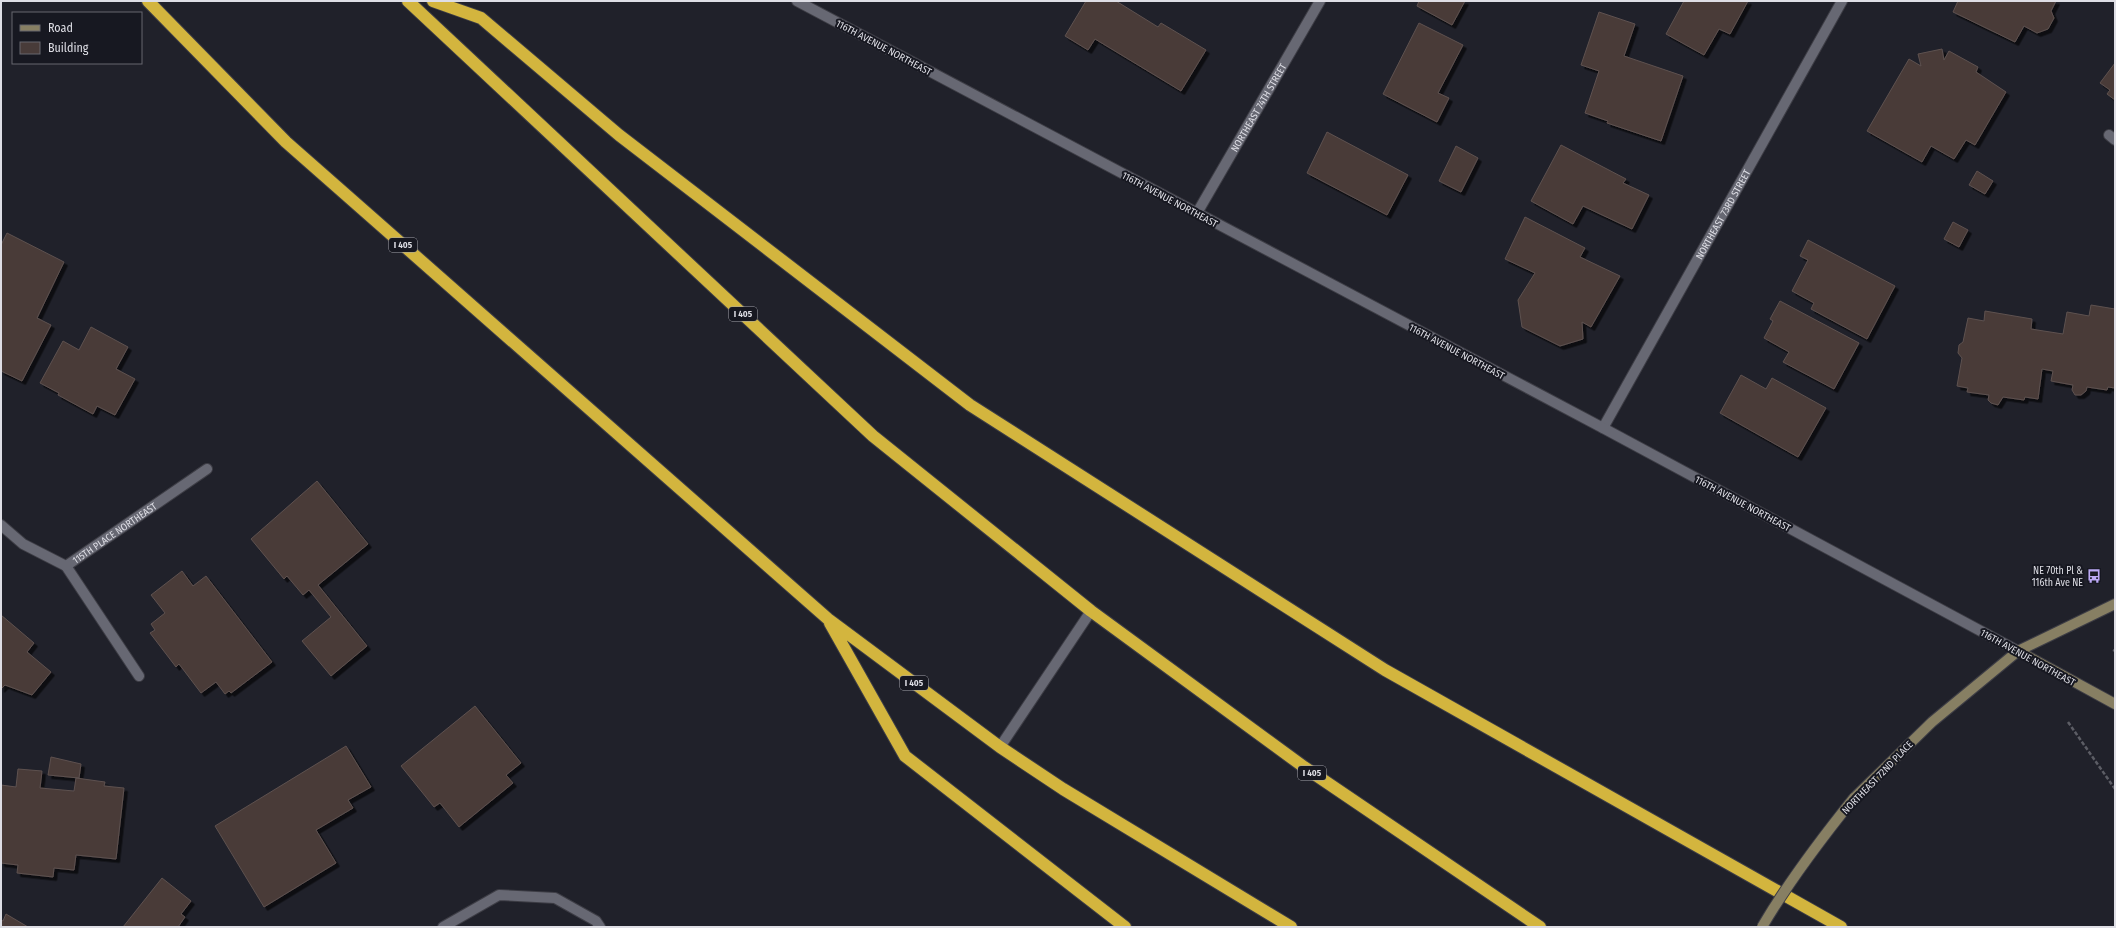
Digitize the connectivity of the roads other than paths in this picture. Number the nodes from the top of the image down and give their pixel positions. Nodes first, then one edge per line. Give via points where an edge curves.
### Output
1 (148, 1) edge
2 (408, 1) edge
3 (433, 1) edge
4 (797, 1) edge
5 (1320, 1) edge
6 (1842, 1) edge
7 (1197, 213) junction
8 (1603, 428) junction
9 (207, 469) dead end
10 (1, 525) edge
11 (66, 566) junction
12 (2115, 604) edge
13 (1091, 611) junction
14 (828, 619) junction
15 (2018, 651) junction
16 (139, 676) dead end
17 (2115, 704) edge
18 (1000, 747) junction
19 (443, 927) edge
20 (600, 927) edge
21 (1125, 927) edge
22 (1291, 927) edge
23 (1540, 927) edge
24 (1762, 927) edge
25 (1841, 927) edge

1 - 14 highway, I 405 via 286,142
2 - 13 highway, I 405 via 873,436
3 - 25 highway via 481,18 619,135 970,405 1385,670
4 - 7 street, 116TH AVENUE NORTHEAST
5 - 7 street, NORTHEAST 74TH STREET
6 - 8 street, NORTHEAST 73RD STREET
7 - 8 street, 116TH AVENUE NORTHEAST
8 - 15 street, 116TH AVENUE NORTHEAST
9 - 11 street, 115TH PLACE NORTHEAST
10 - 11 street, 115TH PLACE NORTHEAST via 23,544
11 - 16 street
12 - 15 main road, NORTHEAST 72ND PLACE
13 - 18 street
13 - 23 highway, I 405 via 1304,767
14 - 18 highway, I 405
14 - 21 highway via 905,756
15 - 17 main road, 116TH AVENUE NORTHEAST
15 - 24 main road, NORTHEAST 72ND PLACE, bridge via 1932,722 1854,798 1817,844
18 - 22 highway, I 405 via 1063,790
19 - 20 street via 499,895 555,898 596,921

